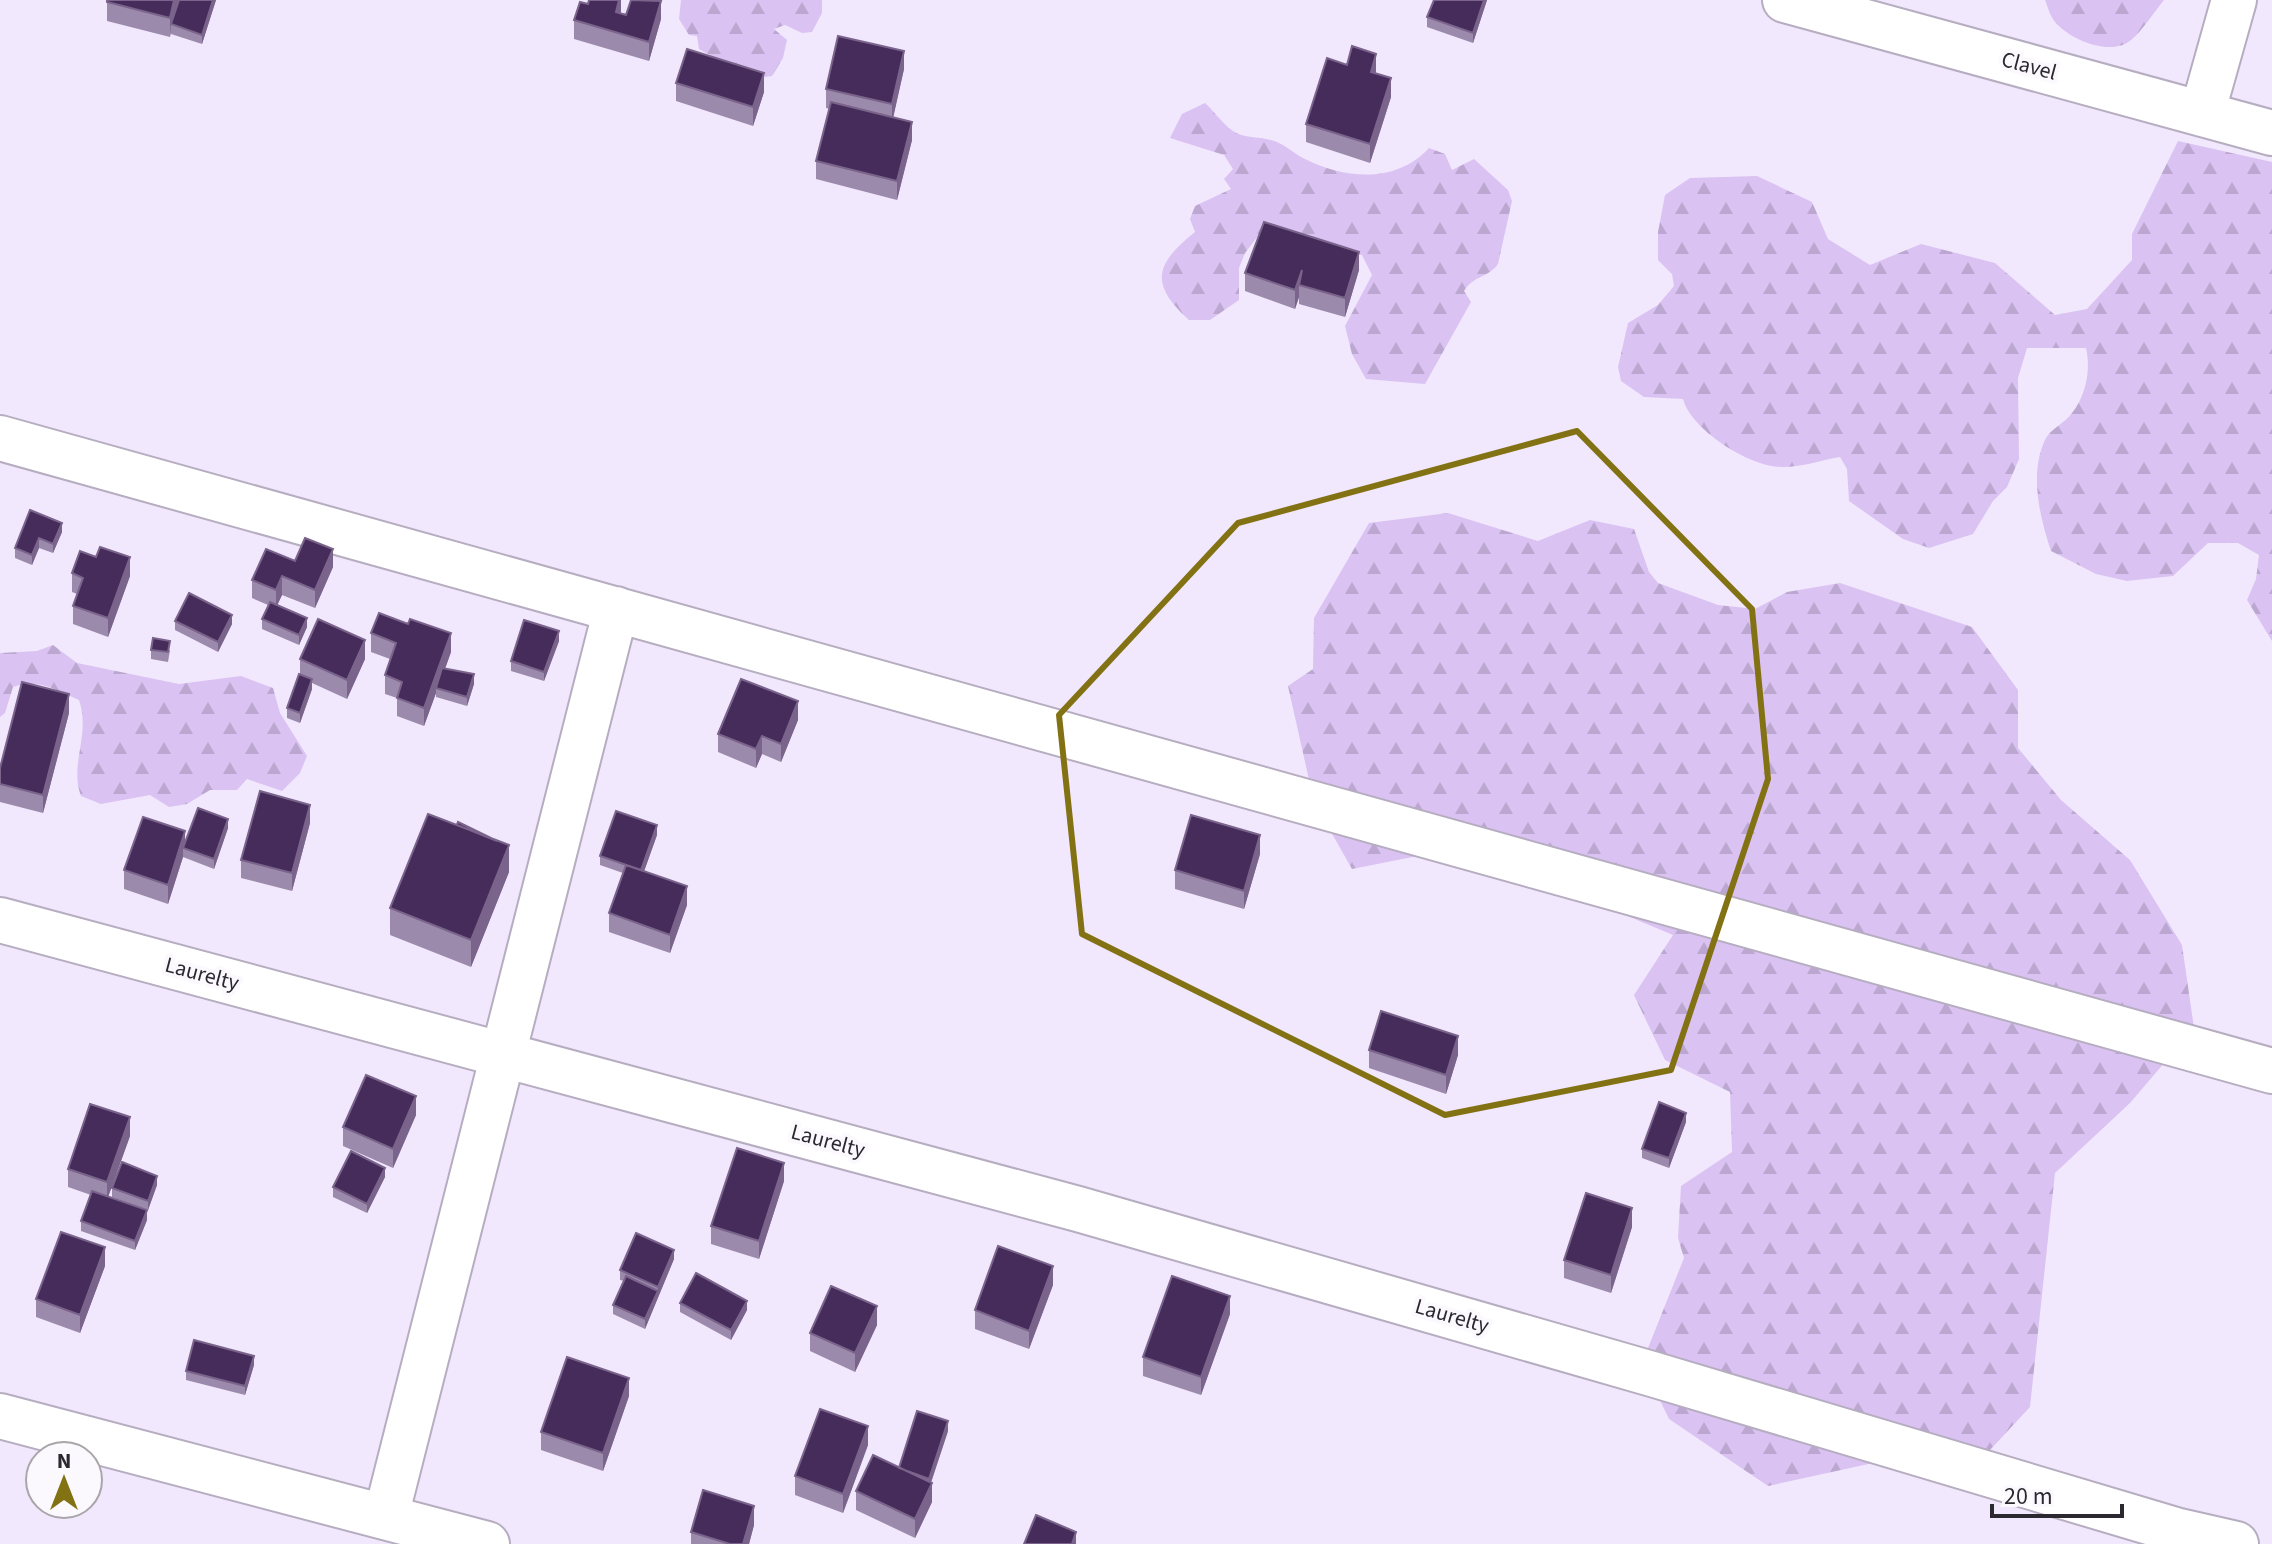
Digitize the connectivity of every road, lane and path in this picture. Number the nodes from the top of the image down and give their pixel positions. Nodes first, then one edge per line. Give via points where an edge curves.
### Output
1 (1785, 0) edge
2 (2234, 0) edge
3 (2202, 114) junction
4 (2272, 133) edge
5 (0, 438) edge
6 (616, 609) junction
7 (0, 920) edge
8 (501, 1053) junction
9 (2272, 1071) edge
10 (0, 1416) edge
11 (386, 1516) junction
12 (487, 1544) edge
13 (2236, 1544) edge

1 - 3 street, Clavel
2 - 3 street
3 - 4 street, Clavel
5 - 6 street
6 - 8 street
6 - 9 street
7 - 8 street, Laurelty
8 - 11 street
8 - 13 street, Laurelty via 1078,1209
10 - 11 street
11 - 12 street

